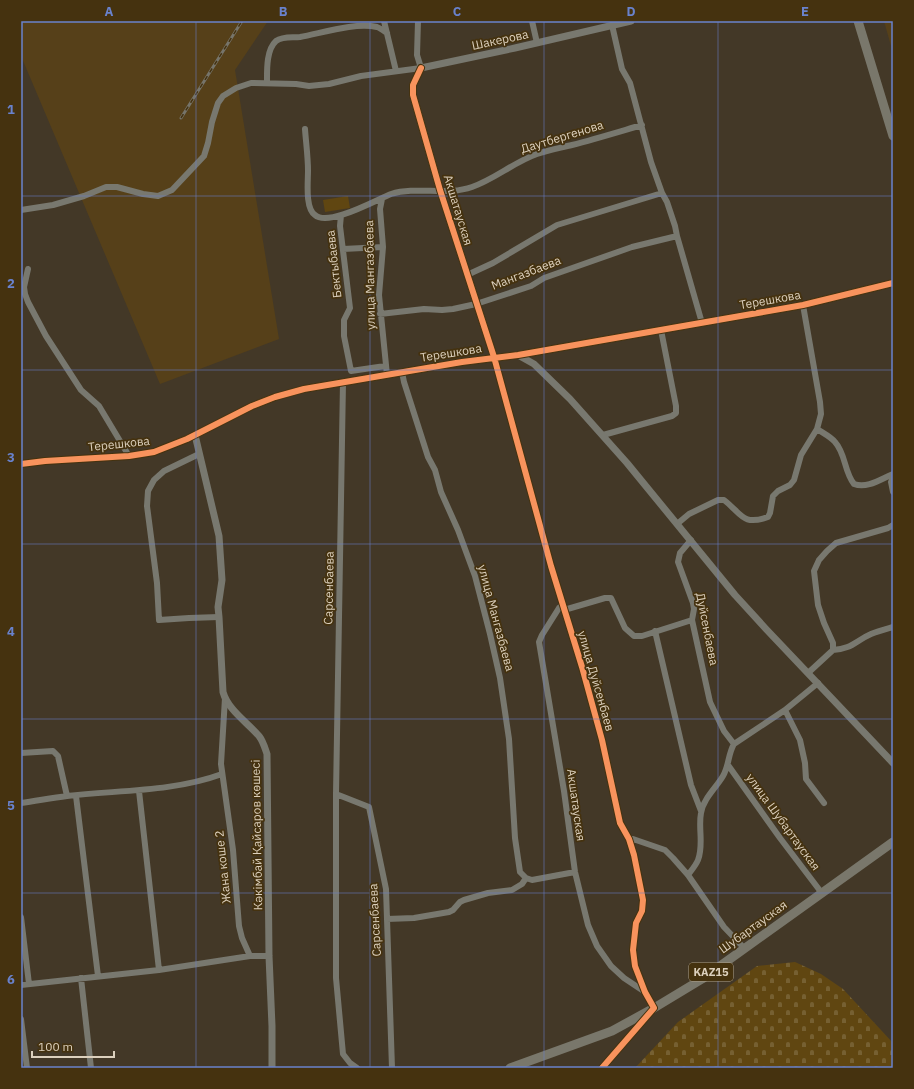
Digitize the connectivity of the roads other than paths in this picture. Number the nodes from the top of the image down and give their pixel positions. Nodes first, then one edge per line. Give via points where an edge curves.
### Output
1 (384, 21) edge
2 (418, 21) edge
3 (532, 21) edge
4 (631, 21) edge
5 (858, 21) edge
6 (612, 25) junction
7 (387, 33) junction
8 (537, 43) junction
9 (421, 68) junction
10 (396, 71) junction
11 (267, 83) junction
12 (642, 125) junction
13 (305, 129) dead end
14 (893, 136) edge
15 (440, 190) junction
16 (662, 193) junction
17 (382, 199) junction
18 (21, 210) edge
19 (341, 215) junction
20 (677, 236) junction
21 (383, 247) junction
22 (343, 249) junction
23 (28, 269) dead end
24 (467, 275) junction
25 (893, 283) edge
26 (476, 304) junction
27 (803, 305) junction
28 (380, 314) junction
29 (702, 323) junction
30 (660, 330) junction
31 (518, 355) junction
32 (494, 357) junction
33 (385, 366) junction
34 (402, 372) junction
35 (387, 375) junction
36 (343, 382) junction
37 (818, 429) junction
38 (195, 435) junction
39 (602, 435) junction
40 (199, 454) junction
41 (129, 456) junction
42 (21, 464) edge
43 (893, 476) edge
44 (893, 492) edge
45 (677, 524) junction
46 (893, 525) edge
47 (691, 540) junction
48 (564, 608) junction
49 (219, 617) junction
50 (692, 620) junction
51 (893, 628) edge
52 (655, 632) junction
53 (833, 650) junction
54 (808, 673) junction
55 (818, 683) junction
56 (225, 698) junction
57 (785, 710) junction
58 (734, 744) junction
59 (21, 753) edge
60 (893, 763) edge
61 (728, 765) junction
62 (222, 774) junction
63 (139, 791) junction
64 (336, 794) junction
65 (67, 796) junction
66 (76, 796) junction
67 (21, 803) edge
68 (824, 803) dead end
69 (701, 811) junction
70 (629, 839) junction
71 (893, 842) edge
72 (575, 872) junction
73 (688, 875) junction
74 (526, 878) junction
75 (821, 892) junction
76 (21, 917) edge
77 (387, 919) junction
78 (744, 948) junction
79 (250, 956) junction
80 (269, 956) junction
81 (159, 970) junction
82 (98, 976) junction
83 (81, 978) junction
84 (29, 984) junction
85 (21, 986) edge
86 (646, 992) junction
87 (654, 1008) junction
88 (21, 1019) edge
89 (27, 1068) edge
90 (91, 1068) edge
91 (272, 1068) edge
92 (357, 1068) edge
93 (392, 1068) edge
94 (510, 1068) edge
95 (602, 1068) edge

1 - 7 street
2 - 9 street via 417,55
3 - 8 street
4 - 6 street, Шакерова
5 - 14 main road
6 - 8 street, Шакерова
6 - 12 street via 622,69 630,83
7 - 10 street
7 - 11 street via 378,27 363,26 282,38 273,45 270,54
8 - 9 street, Шакерова
9 - 10 street
9 - 15 street, Акшатауская via 413,85 412,95
10 - 11 street via 309,86
11 - 18 street via 251,83 236,88 224,96 218,103 204,156 172,190 158,196 106,187 53,205
12 - 15 street, Даутбергенова via 538,153 472,187 453,191
12 - 16 street
13 - 19 street, Даутбергенова via 311,210 315,216 324,219
15 - 17 street, Даутбергенова via 392,194
15 - 24 street, Акшатауская
16 - 20 street
16 - 24 street via 557,225
17 - 19 street, Даутбергенова
17 - 21 street, улица Мангазбаева via 380,209
19 - 22 street, Бектыбаева
20 - 26 street, Мангазбаева via 632,247
20 - 29 street
21 - 22 street
21 - 28 street, улица Мангазбаева
22 - 33 street, Бектыбаева via 350,308 344,320 344,336 351,371
23 - 41 street via 25,294 46,336 81,390 99,406
24 - 26 street, Акшатауская
25 - 27 street, Терешкова
26 - 28 street, Мангазбаева via 453,309
26 - 32 street, Акшатауская
27 - 29 street, Терешкова
27 - 37 street via 820,402
28 - 33 street, улица Мангазбаева
29 - 30 street, Терешкова
30 - 31 street, Терешкова
30 - 39 street via 676,413
31 - 32 street, Терешкова
31 - 39 street via 534,364 553,382
32 - 34 street, Терешкова
32 - 48 street, улица Дуйсенбаев
33 - 35 street, улица Мангазбаева
34 - 35 street, Терешкова
34 - 74 street, улица Мангазбаева via 428,457 475,576 490,634 500,678 509,739 515,838 520,872
35 - 36 street, Терешкова
36 - 38 street, Терешкова via 275,397
36 - 64 street, Сарсенбаева
37 - 43 street via 834,440 840,449 847,473 854,484 868,485
37 - 45 street via 801,455 794,480 773,496 768,517 752,521 745,519 724,500 718,500 689,514
38 - 40 street
38 - 41 street, Терешкова via 154,452
39 - 45 street
40 - 49 street via 221,548
40 - 49 street via 164,471 154,480 148,491 147,506 159,620
41 - 42 street, Терешкова
43 - 44 street via 890,482
45 - 47 street
46 - 53 street via 836,543 819,560 814,571 818,604 833,643
47 - 50 street, Дуйсенбаева via 680,552 678,562 693,603
47 - 54 street via 740,601
48 - 52 street via 611,598 625,628 630,633 634,636
48 - 70 street, улица Дуйсенбаев via 602,740 620,823
48 - 72 street, Акшатауская via 559,608 539,642
49 - 56 street
50 - 52 street
50 - 58 street, Дуйсенбаева via 710,702 724,731
51 - 53 street via 870,635 844,649
52 - 69 street via 691,785
53 - 54 street
54 - 55 street
55 - 57 street
55 - 60 street
56 - 62 street, Жана коше 2
56 - 80 street, Кәкімбай Қайсаров көшесі via 260,737 267,754
57 - 58 street
57 - 68 street via 800,740 806,778
58 - 61 street via 730,750
59 - 65 street via 52,751 58,756
61 - 69 street via 724,776
61 - 75 street, улица Шубартауская
62 - 63 street via 207,780
62 - 79 street, Жана коше 2 via 233,850 239,926
63 - 66 street
63 - 81 street
64 - 77 street, Сарсенбаева via 369,807 386,889
64 - 92 street, Сарсенбаева via 336,978 344,1054
65 - 66 street
65 - 67 street
66 - 82 street
69 - 73 street via 698,860
70 - 73 street via 665,850
70 - 86 street, улица Дуйсенбаев via 643,900 642,911 636,924 633,950 635,966
71 - 75 main road, Шубартауская / KAZ15
72 - 74 street via 532,880
72 - 86 street, Акшатауская via 588,925 597,946 611,966
73 - 78 street via 724,927
74 - 77 street via 512,890 464,900 449,912 414,918
75 - 78 main road, Шубартауская / KAZ15
76 - 84 street
77 - 93 street, Сарсенбаева
78 - 87 main road, Шубартауская / KAZ15 via 702,979
79 - 80 street
79 - 81 street
80 - 91 street, Кәкімбай Қайсаров көшесі
81 - 82 street
82 - 83 street
83 - 84 street
83 - 90 street
84 - 85 street
86 - 87 street, улица Дуйсенбаев
87 - 94 main road, Шубартауская / KAZ15 via 612,1031
87 - 95 street
88 - 89 street

